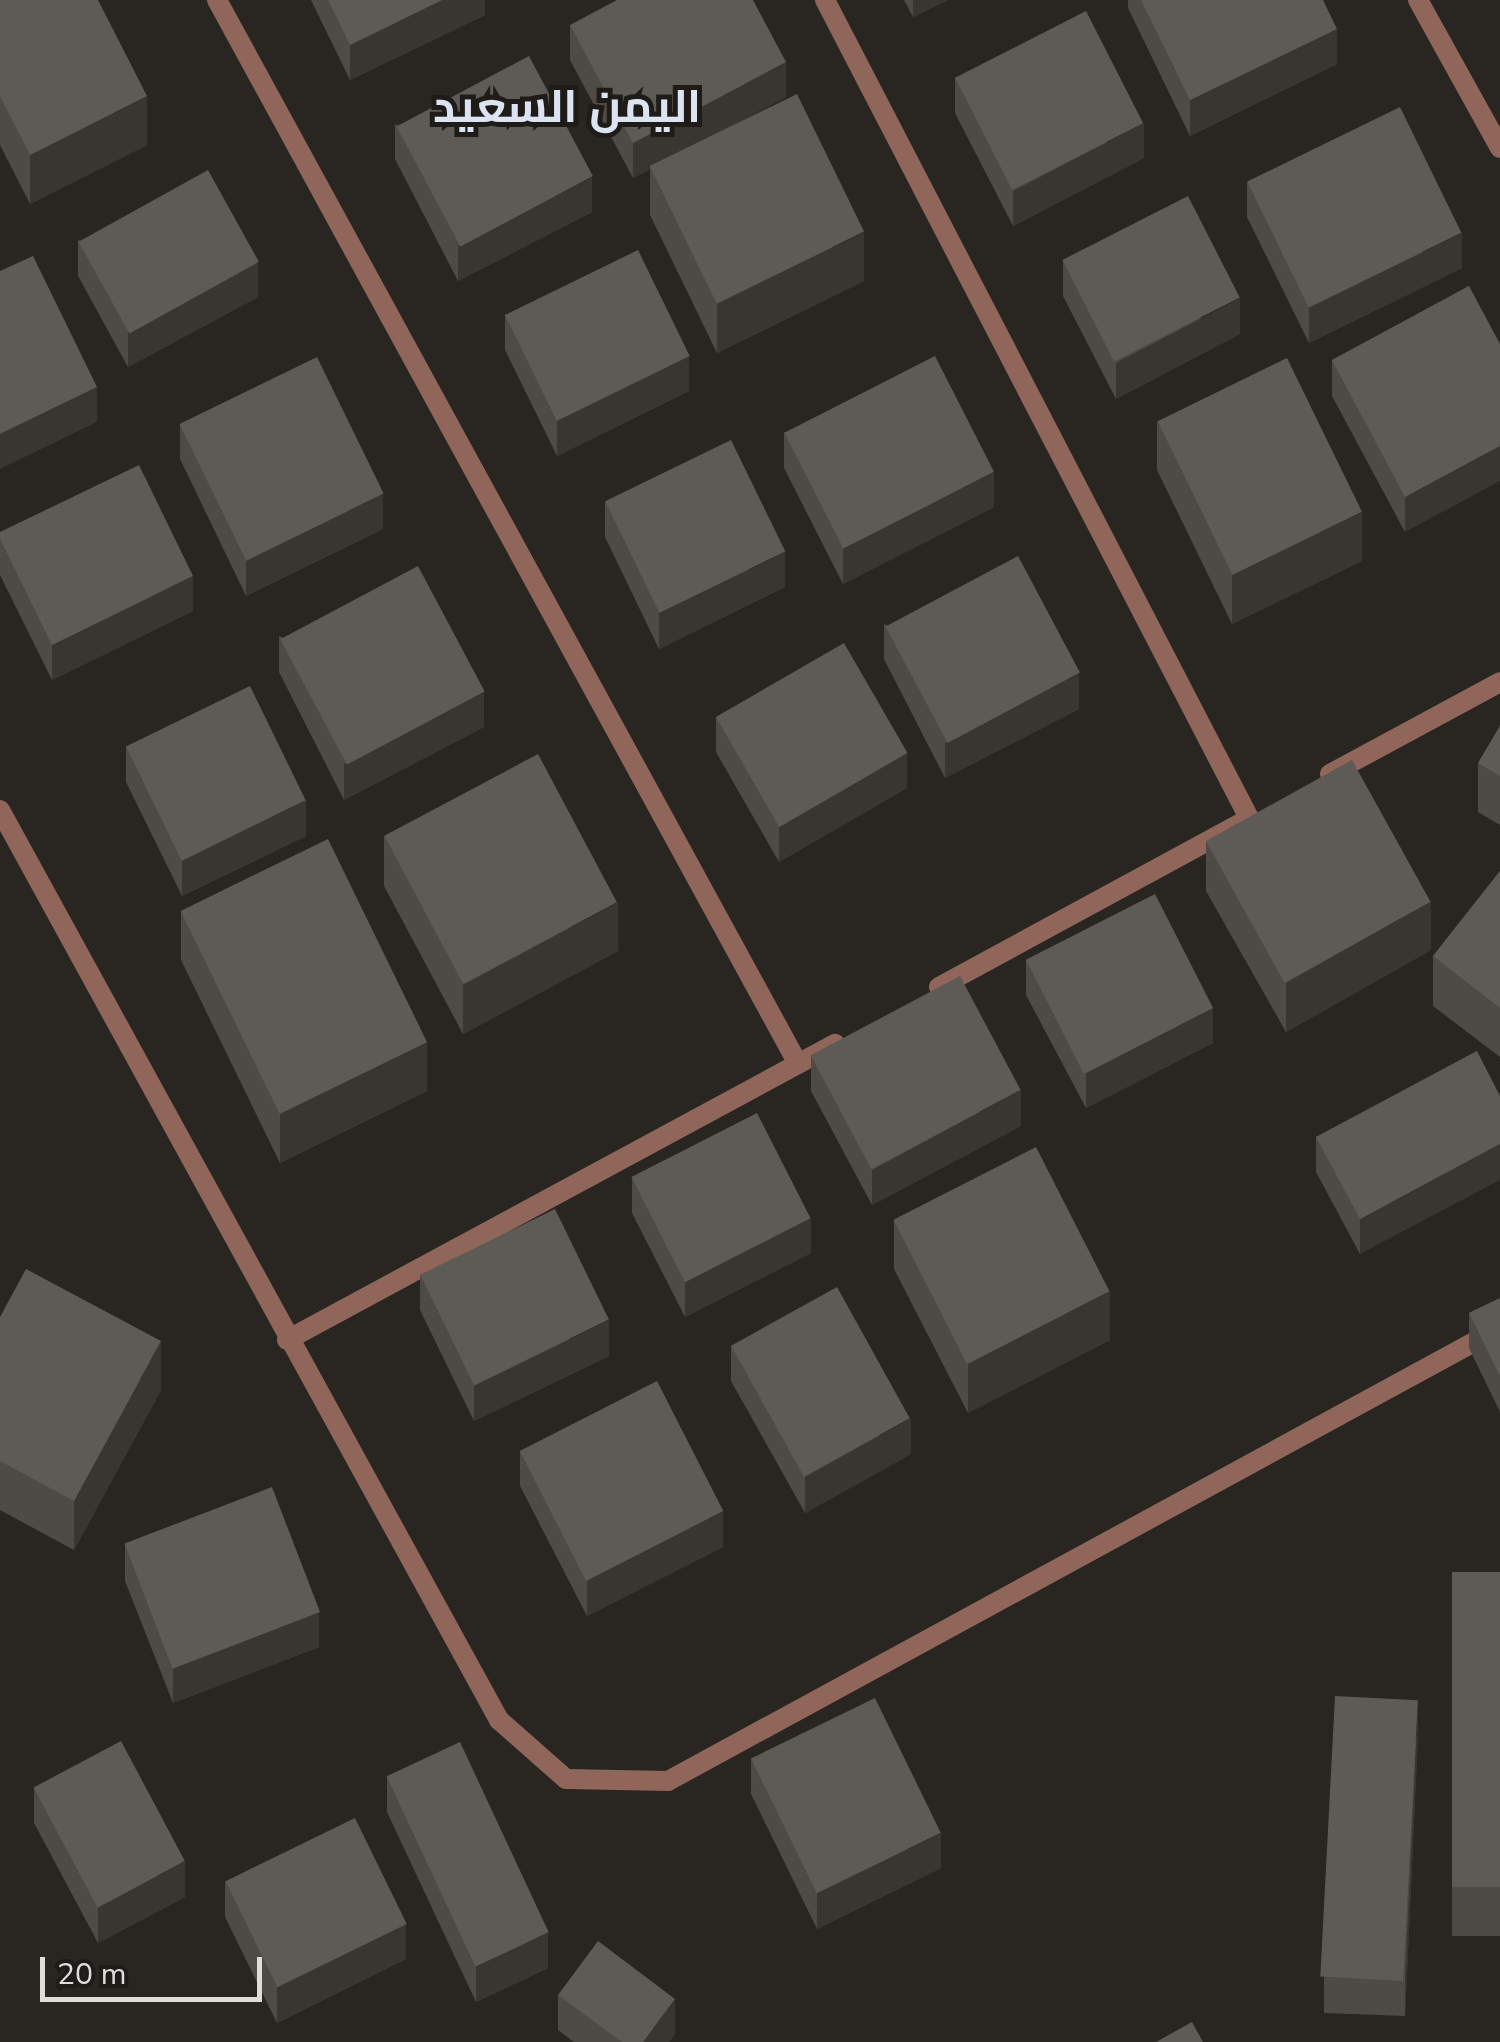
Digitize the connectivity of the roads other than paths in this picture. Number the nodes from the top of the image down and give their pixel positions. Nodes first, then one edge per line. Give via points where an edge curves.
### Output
1 (217, 0) edge
2 (825, 0) edge
3 (1418, 0) edge
4 (1500, 148) edge
5 (1500, 682) edge
6 (1316, 782) edge
7 (0, 810) edge
8 (919, 998) edge
9 (850, 1036) edge
10 (798, 1064) junction
11 (1500, 1328) edge
12 (288, 1340) junction

1 - 10 street
2 - 8 street via 1257,814
3 - 4 street
5 - 6 street
7 - 12 street
9 - 10 street
10 - 12 street
11 - 12 street via 668,1781 566,1779 499,1720

